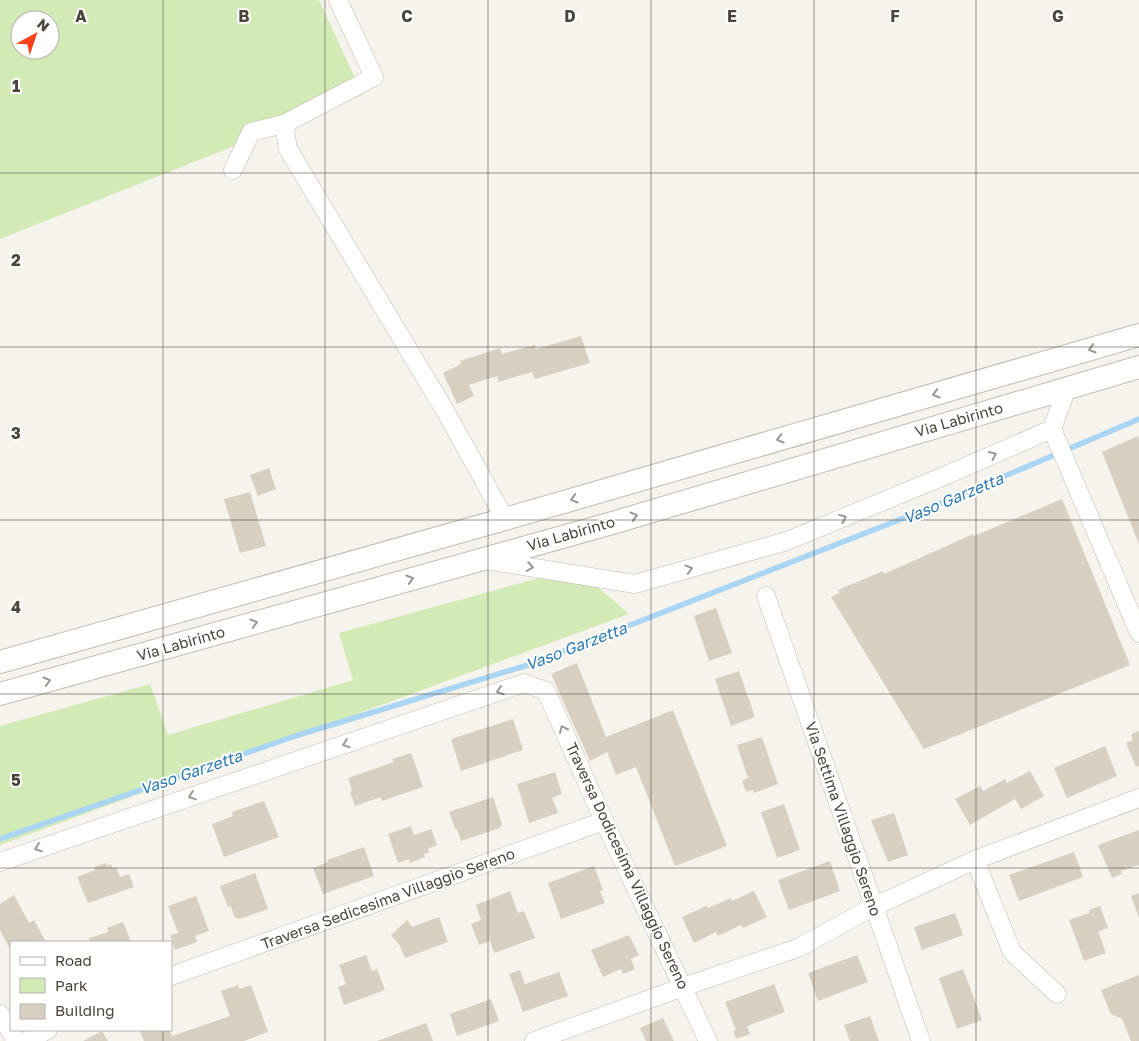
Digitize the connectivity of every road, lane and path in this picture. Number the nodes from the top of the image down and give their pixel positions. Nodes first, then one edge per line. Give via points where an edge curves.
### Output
1 (338, 0) edge
2 (284, 124) junction
3 (233, 170) dead end
4 (1139, 335) edge
5 (1139, 367) edge
6 (1067, 388) junction
7 (1055, 435) junction
8 (505, 519) junction
9 (482, 559) junction
10 (766, 596) dead end
11 (1139, 633) edge
12 (0, 662) edge
13 (0, 694) edge
14 (1139, 798) edge
15 (604, 821) junction
16 (975, 860) junction
17 (0, 862) edge
18 (873, 907) junction
19 (172, 976) edge
20 (684, 986) junction
21 (1056, 994) dead end
22 (0, 1014) edge
23 (10, 1031) edge
24 (46, 1031) edge
25 (25, 1041) edge
26 (534, 1041) edge
27 (708, 1041) edge
28 (921, 1041) edge

1 - 2 street via 374,77
2 - 3 street via 251,132
2 - 8 street via 288,150 447,414
4 -> 8 street, Via Labirinto
5 - 6 street, Via Labirinto
6 - 7 street
9 -> 6 street, Via Labirinto
9 -> 7 street via 635,584 787,541 949,474
7 - 11 street
8 - 12 street, Via Labirinto
13 -> 9 street, Via Labirinto
10 - 18 street, Via Settima Villaggio Sereno
14 - 16 street
15 -> 17 street, Traversa Dodicesima Villaggio Sereno via 546,691 524,683
15 - 19 street, Traversa Sedicesima Villaggio Sereno
15 - 20 street, Traversa Dodicesima Villaggio Sereno
16 - 18 street
16 - 21 street via 1012,952
18 - 20 street via 798,948
18 - 28 street, Via Settima Villaggio Sereno
20 - 26 street
20 - 27 street, Traversa Dodicesima Villaggio Sereno
22 - 23 street
24 - 25 street

